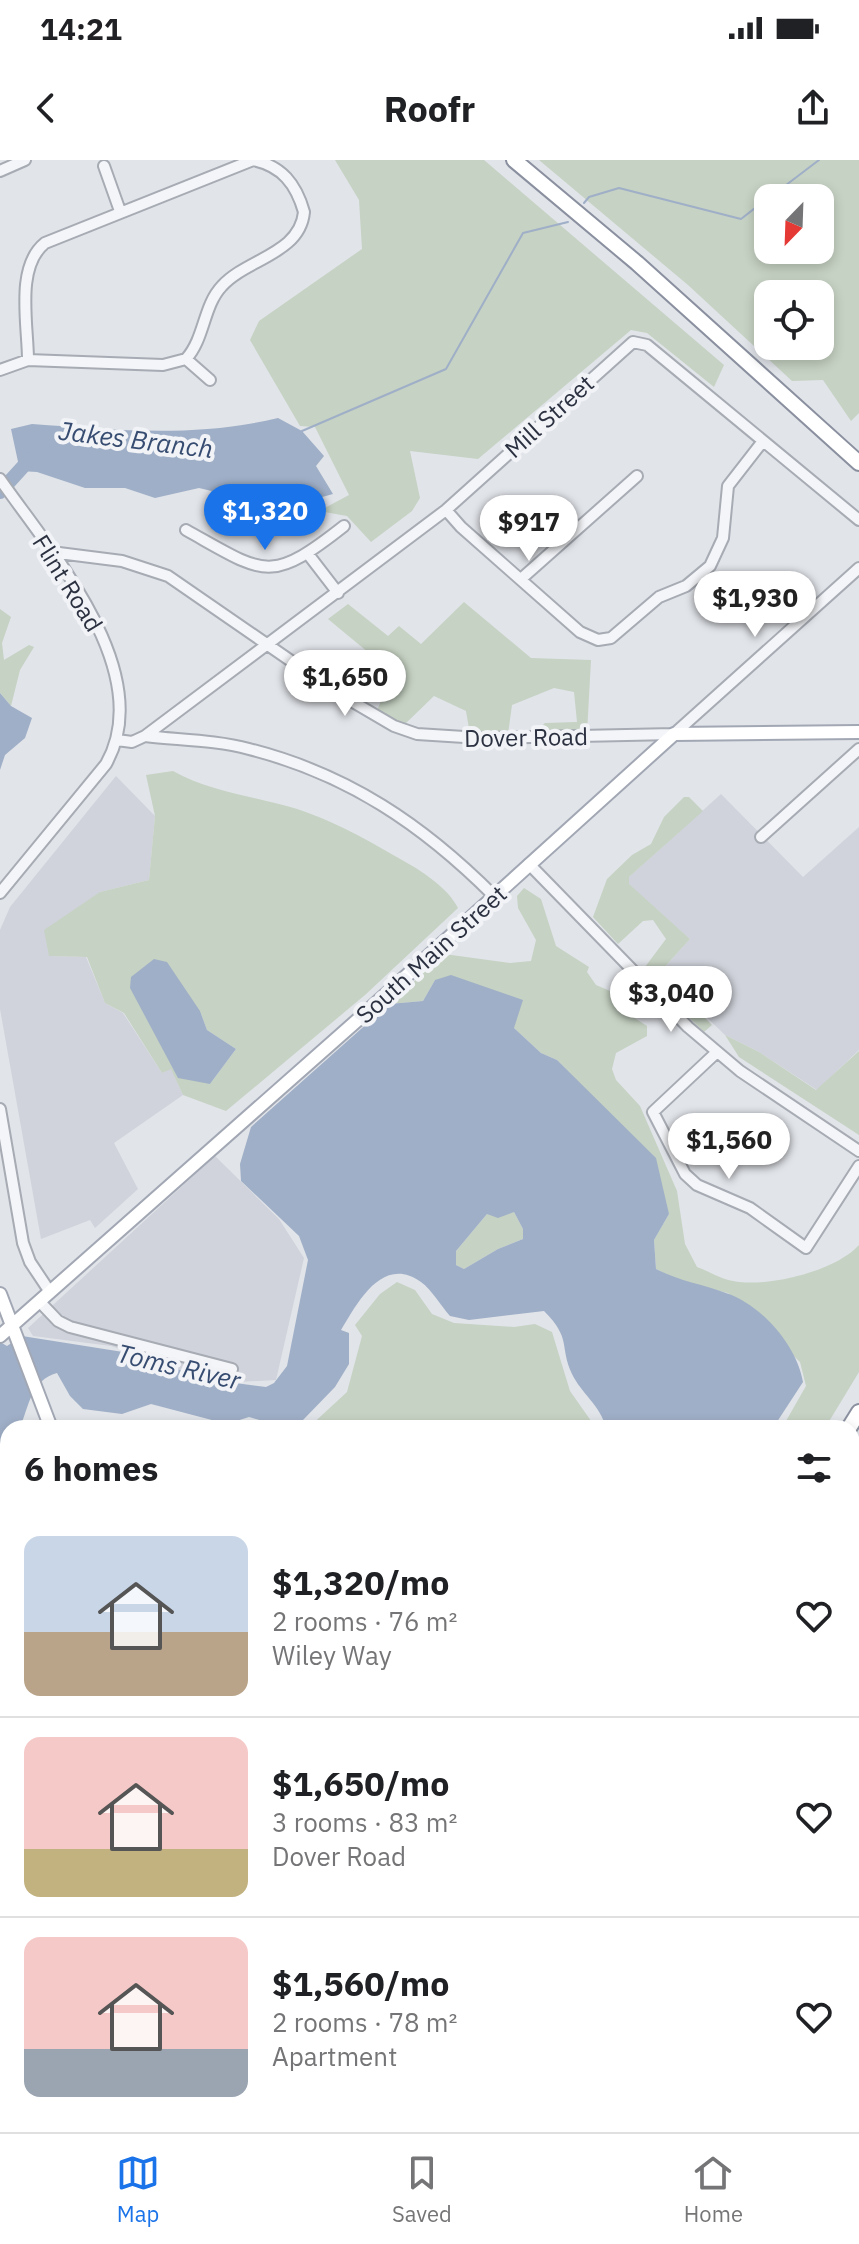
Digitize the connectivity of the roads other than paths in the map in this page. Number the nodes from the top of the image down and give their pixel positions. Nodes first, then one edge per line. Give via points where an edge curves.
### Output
1 (25, 160) edge
2 (514, 160) edge
3 (104, 166) dead end
4 (0, 171) edge
5 (120, 211) junction
6 (186, 359) junction
7 (28, 360) junction
8 (0, 370) edge
9 (210, 380) dead end
10 (763, 441) junction
11 (859, 463) edge
12 (637, 476) dead end
13 (0, 479) edge
14 (446, 510) junction
15 (859, 520) edge
16 (344, 526) dead end
17 (186, 530) dead end
18 (51, 552) junction
19 (308, 554) junction
20 (859, 568) edge
21 (521, 579) junction
22 (338, 593) junction
23 (268, 645) junction
24 (859, 732) edge
25 (674, 734) junction
26 (145, 736) junction
27 (117, 740) junction
28 (859, 749) edge
29 (761, 837) dead end
30 (529, 864) junction
31 (0, 893) edge
32 (494, 896) junction
33 (717, 1052) junction
34 (0, 1109) edge
35 (859, 1151) edge
36 (859, 1166) edge
37 (50, 1292) junction
38 (0, 1294) edge
39 (39, 1301) junction
40 (14, 1330) junction
41 (1, 1336) edge
42 (232, 1369) dead end
43 (48, 1420) edge

1 - 4 street
2 - 11 highway
3 - 5 street
5 - 6 street via 253,160 282,171 301,202 303,220 297,234 221,287
5 - 7 street via 37,249 30,261
6 - 7 street via 163,365
6 - 9 street
7 - 8 street
10 - 14 street, Mill Street via 647,345 633,342
10 - 15 street, Mill Street
10 - 21 street via 728,486 723,538 710,566 686,586 659,597 618,634 598,640 580,632
12 - 21 street
13 - 18 street, Flint Road
14 - 21 street
14 - 22 street, Mill Street
16 - 19 street
17 - 19 street via 261,568 290,564
18 - 23 street, Dover Road via 122,561 168,576
18 - 27 street, Flint Road via 79,592 105,645 119,695
19 - 22 street
20 - 25 street, South Main Street
22 - 23 street, Mill Street
23 - 25 street, Dover Road via 370,713 417,734
23 - 26 street, Mill Street
24 - 25 main road, Dover Road
25 - 30 main road, South Main Street
26 - 27 street, Mill Street via 132,742
26 - 32 street via 247,748 348,786 409,820
27 - 31 street, Flint Road via 96,777
28 - 29 street
30 - 32 main road, South Main Street
30 - 33 street
32 - 37 main road, South Main Street
33 - 35 street
33 - 36 street via 653,1112 685,1174 697,1185 750,1208 806,1248
34 - 37 street via 23,1243
37 - 39 main road, South Main Street
38 - 40 main road
39 - 40 main road, South Main Street
39 - 42 street via 70,1327
40 - 41 main road, South Main Street
40 - 43 main road

